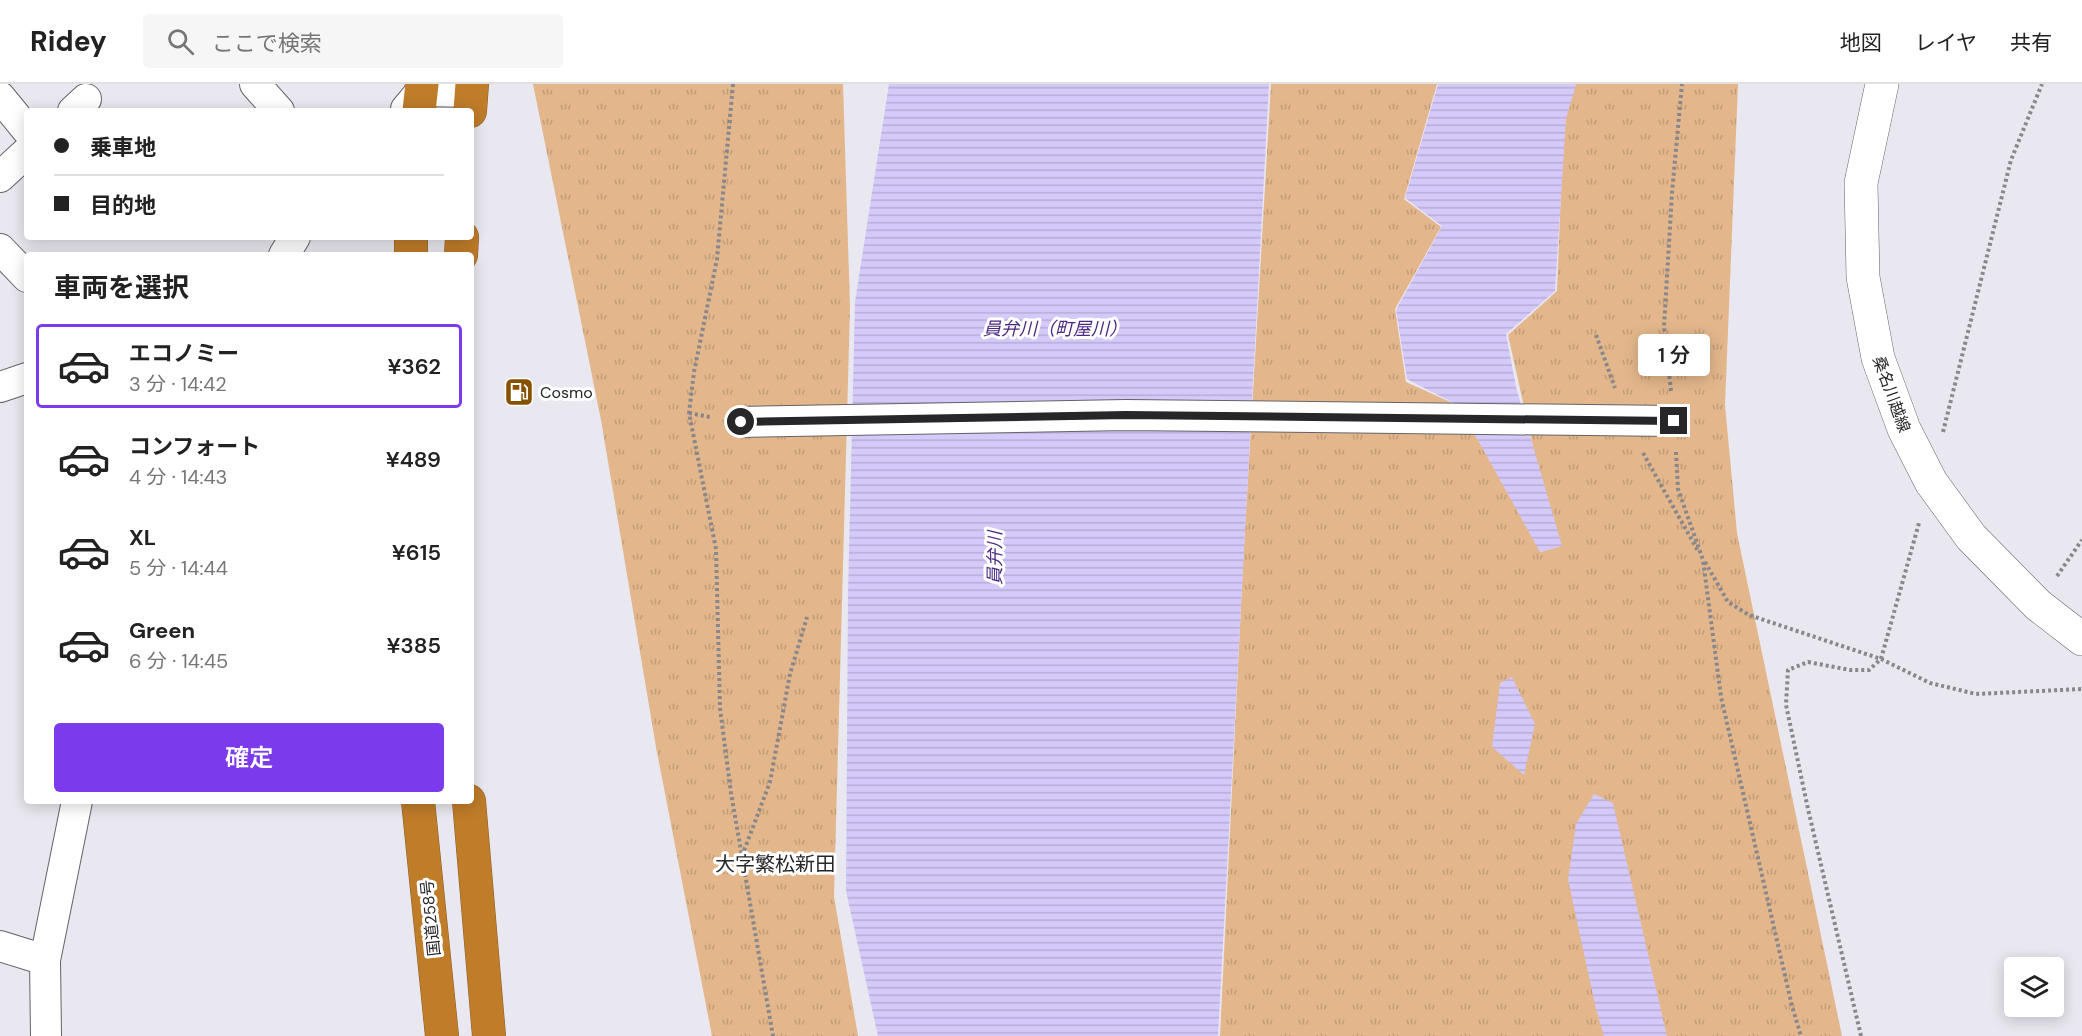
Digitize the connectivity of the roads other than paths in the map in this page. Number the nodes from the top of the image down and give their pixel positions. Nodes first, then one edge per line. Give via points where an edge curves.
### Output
1 (255, 84) edge
2 (1881, 84) edge
3 (471, 96) edge
4 (0, 97) edge
5 (417, 99) edge
6 (276, 108) edge
7 (24, 126) edge
8 (24, 155) edge
9 (0, 177) edge
10 (0, 249) edge
11 (24, 274) edge
12 (24, 379) edge
13 (0, 387) edge
14 (1674, 421) road end
15 (741, 422) dead end
16 (2082, 639) edge
17 (76, 804) edge
18 (418, 804) edge
19 (469, 804) edge
20 (0, 946) edge
21 (45, 960) junction
22 (46, 1036) edge
23 (442, 1036) edge
24 (489, 1036) edge

1 - 6 street
2 - 16 main road, 桑名川越線 via 1861,183 1863,277 1878,358 1904,429 1931,482 1971,537 2038,605
3 - 5 street
4 - 7 street
8 - 9 street
10 - 11 street
12 - 13 street
14 - 15 street, bridge via 1126,415
17 - 21 street
18 - 23 highway, 国道258号
19 - 24 highway
20 - 21 street
21 - 22 street

